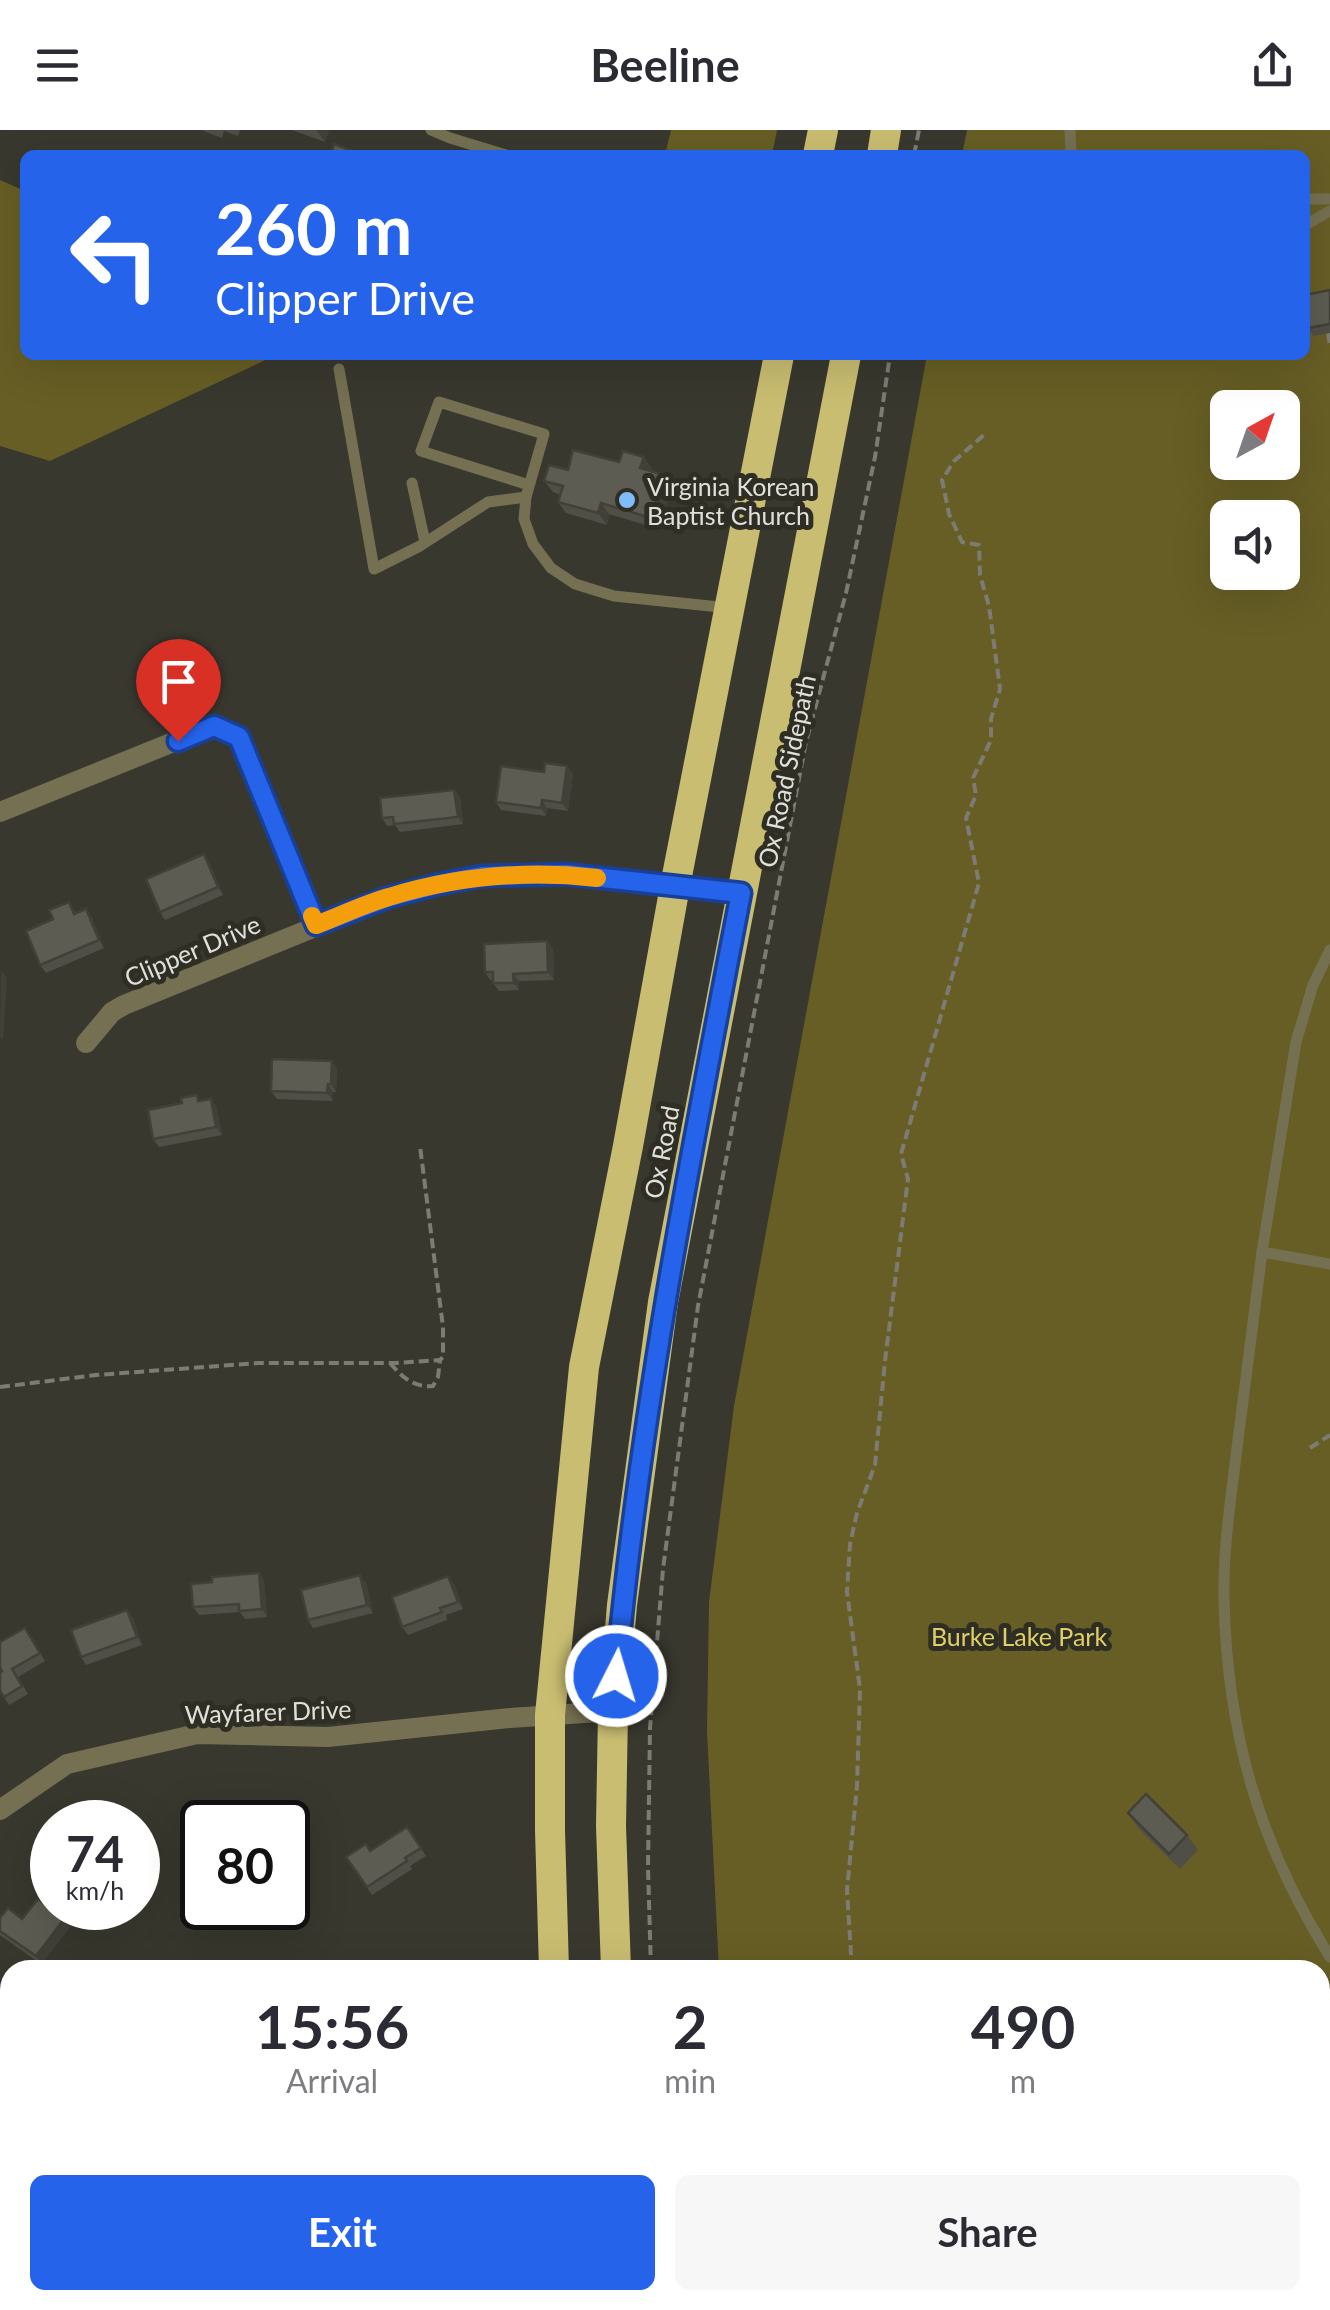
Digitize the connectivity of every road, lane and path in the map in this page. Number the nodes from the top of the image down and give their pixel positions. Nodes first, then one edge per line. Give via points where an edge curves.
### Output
1 (431, 130) edge
2 (490, 150) edge
3 (1328, 333) edge
4 (1330, 346) edge
5 (777, 360) edge
6 (845, 360) edge
7 (889, 360) edge
8 (339, 369) dead end
9 (985, 434) dead end
10 (412, 483) dead end
11 (527, 491) junction
12 (425, 542) junction
13 (729, 608) junction
14 (0, 812) edge
15 (675, 886) junction
16 (741, 893) junction
17 (316, 925) junction
18 (1330, 950) edge
19 (86, 1043) dead end
20 (420, 1146) dead end
21 (1262, 1252) junction
22 (1330, 1264) edge
23 (440, 1360) junction
24 (390, 1363) junction
25 (0, 1387) edge
26 (1330, 1435) edge
27 (1310, 1448) dead end
28 (612, 1711) junction
29 (550, 1715) junction
30 (0, 1810) edge
31 (1330, 1957) edge
32 (554, 1960) edge
33 (616, 1960) edge
34 (651, 1960) edge
35 (851, 1960) edge

1 - 2 lane
3 - 4 path
5 - 13 highway, Ox Road
6 - 16 highway, Ox Road
7 - 34 path, Ox Road Sidepath via 846,594 806,742 698,1306 663,1569 650,1728
8 - 12 lane via 374,569
9 - 35 path via 942,480 962,542 979,546 1000,689 966,818 979,883 901,1154 908,1179 875,1464 850,1544 847,1592 860,1689 847,1890
10 - 12 lane
11 - 11 lane via 422,452 438,402 544,434
11 - 12 lane via 488,502
11 - 13 lane via 524,518 532,544 574,584 614,596
13 - 15 highway, Ox Road
14 - 17 street via 214,726 239,737
15 - 16 street, Clipper Drive
15 - 17 street, Clipper Drive via 566,874 482,876 386,898
15 - 29 highway, Ox Road via 584,1367
16 - 28 highway, Ox Road via 664,1302
17 - 19 street, Clipper Drive via 124,1005
18 - 21 lane via 1296,1042
20 - 23 path via 444,1327
21 - 22 lane
21 - 31 lane via 1228,1522 1227,1663 1261,1820
23 - 24 path
23 - 24 path via 433,1386 420,1387
24 - 25 path via 259,1364
26 - 27 path
28 - 29 street, Wayfarer Drive
28 - 33 highway, Ox Road
29 - 30 street, Wayfarer Drive via 328,1737 197,1734 67,1764
29 - 32 highway, Ox Road

